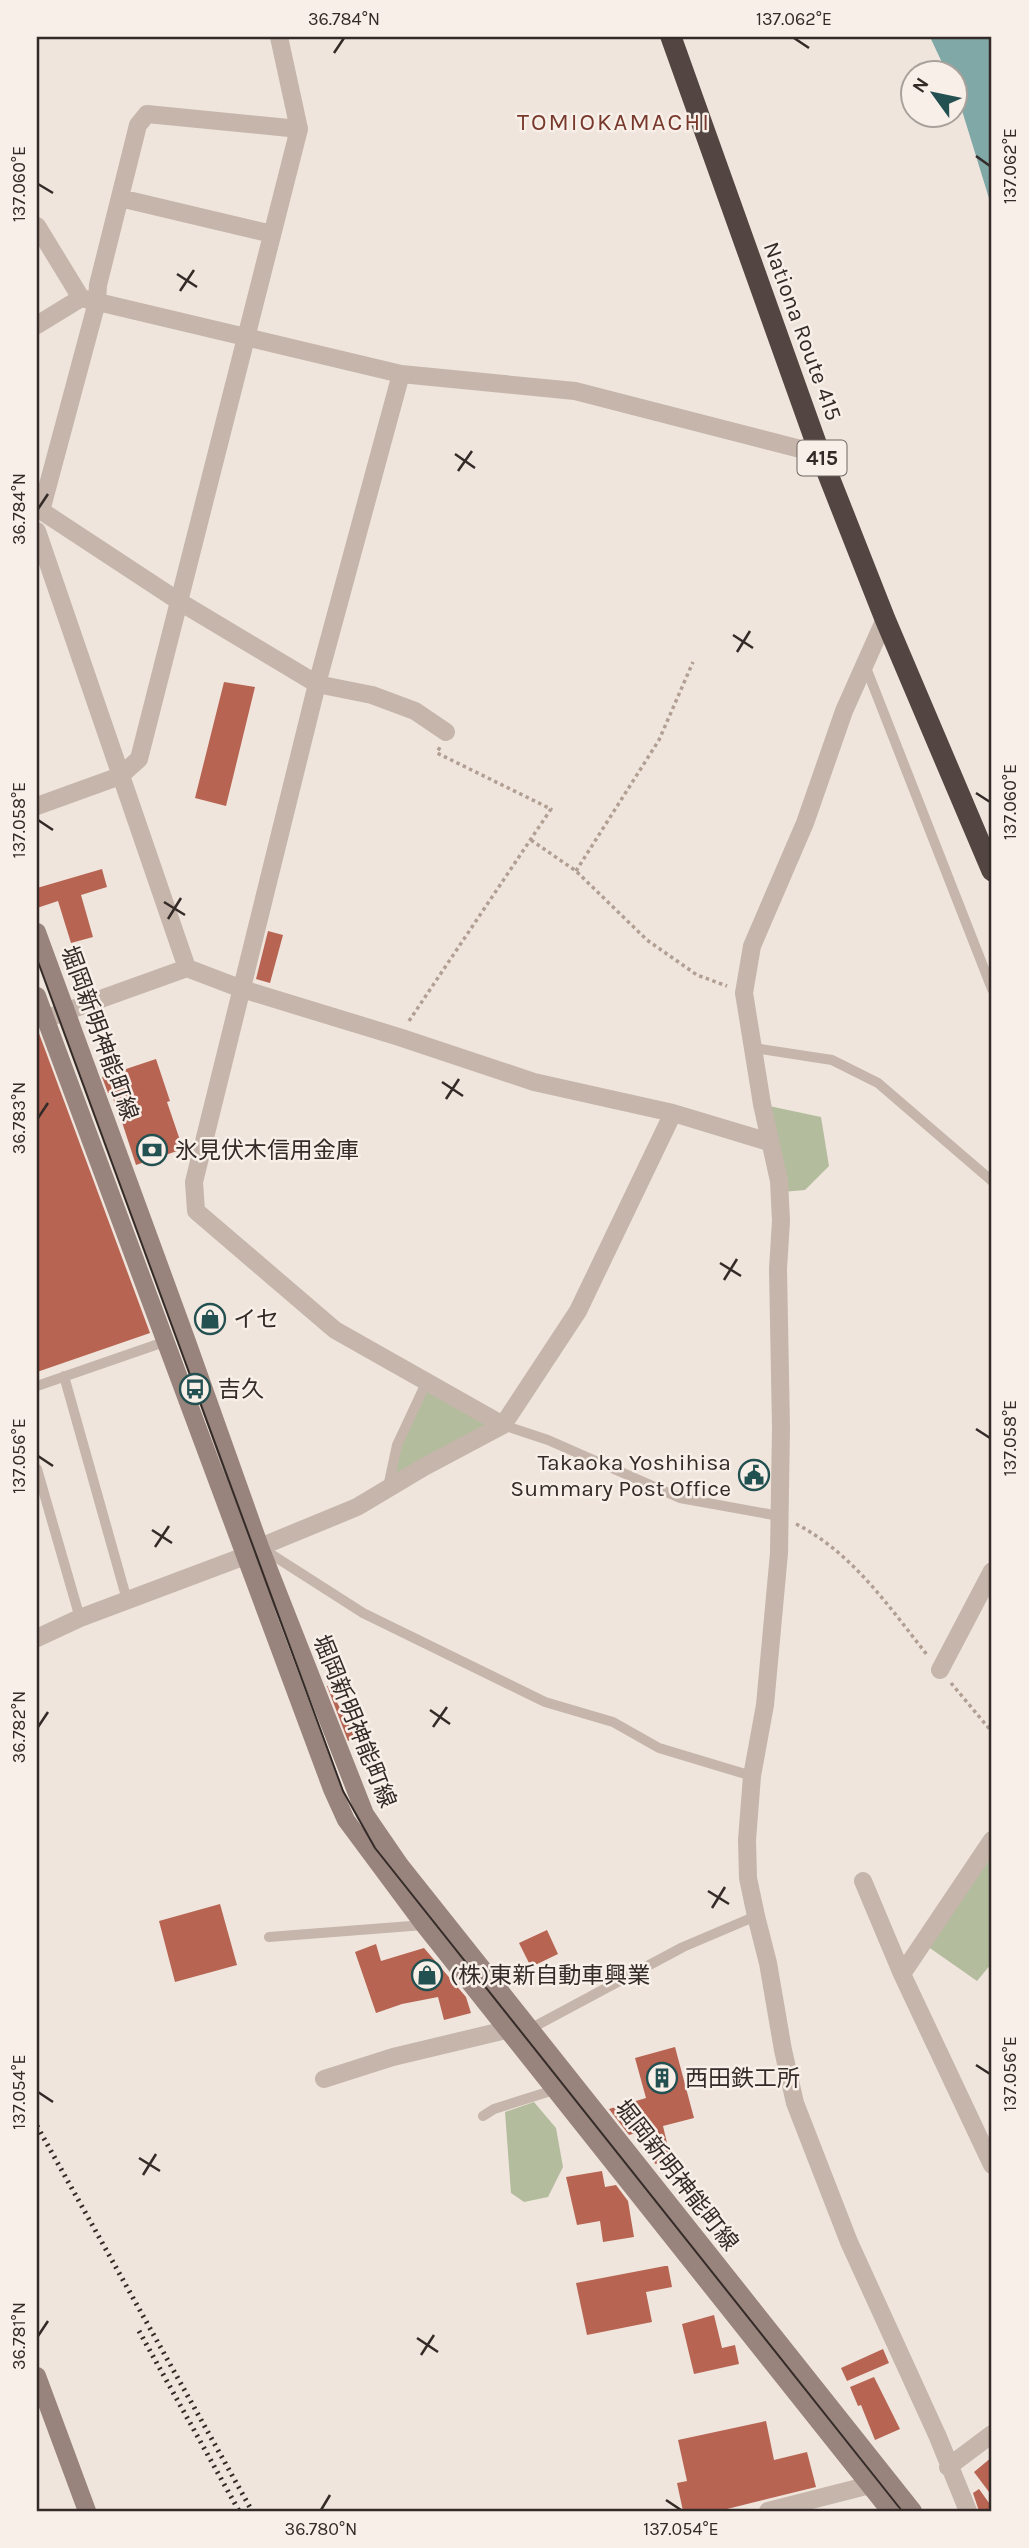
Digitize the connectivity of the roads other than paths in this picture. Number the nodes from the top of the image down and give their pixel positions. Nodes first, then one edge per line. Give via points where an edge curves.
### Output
1 (671, 37) edge
2 (275, 39) edge
3 (299, 129) junction
4 (120, 198) junction
5 (37, 226) edge
6 (272, 234) junction
7 (89, 300) junction
8 (37, 325) edge
9 (246, 336) junction
10 (401, 374) junction
11 (820, 454) junction
12 (39, 510) edge
13 (37, 531) edge
14 (41, 555) edge
15 (180, 602) junction
16 (886, 619) junction
17 (864, 664) junction
18 (317, 684) junction
19 (446, 732) road end
20 (120, 776) junction
21 (37, 806) edge
22 (992, 871) edge
23 (37, 932) edge
24 (187, 968) junction
25 (242, 989) junction
26 (992, 989) edge
27 (37, 996) edge
28 (66, 1013) junction
29 (45, 1020) junction
30 (754, 1048) junction
31 (673, 1113) junction
32 (769, 1142) junction
33 (992, 1181) edge
34 (167, 1340) junction
35 (64, 1376) junction
36 (426, 1383) junction
37 (37, 1386) edge
38 (503, 1425) junction
39 (37, 1469) edge
40 (387, 1490) junction
41 (779, 1516) junction
42 (252, 1551) junction
43 (992, 1571) edge
44 (127, 1600) junction
45 (80, 1618) junction
46 (37, 1638) edge
47 (940, 1670) road end
48 (752, 1776) junction
49 (992, 1840) edge
50 (863, 1881) dead end
51 (755, 1916) junction
52 (424, 1925) junction
53 (269, 1937) dead end
54 (902, 1974) junction
55 (506, 2030) junction
56 (531, 2030) junction
57 (324, 2079) dead end
58 (554, 2090) junction
59 (483, 2116) dead end
60 (991, 2161) edge
61 (37, 2376) edge
62 (992, 2434) edge
63 (948, 2467) junction
64 (870, 2485) junction
65 (87, 2511) edge
66 (768, 2511) edge
67 (890, 2511) edge
68 (913, 2511) edge
69 (968, 2511) edge

1 - 11 highway, Nationa Route 415 / 415
2 - 3 street
3 - 4 street via 147,114 138,125
3 - 6 street
4 - 6 street
4 - 7 street via 98,285
5 - 7 street
6 - 9 street
7 - 8 street
7 - 9 street
7 - 12 street
9 - 10 street
9 - 15 street
10 - 11 street via 575,391
10 - 18 street
11 - 16 highway, Nationa Route 415 / 415
12 - 15 street
13 - 14 street
14 - 20 street
15 - 18 street
15 - 20 street via 139,759
16 - 17 street
16 - 22 highway, Nationa Route 415 / 415
17 - 26 lane
17 - 30 street via 805,823 752,946 744,993
18 - 19 street via 372,695 415,711
18 - 25 street
20 - 21 street
20 - 24 street
23 - 28 main road, 堀岡新明神能町線
24 - 25 street
24 - 28 street
25 - 31 street via 534,1082
25 - 36 street via 194,1182 196,1211 335,1330
27 - 29 main road, 堀岡新明神能町線
28 - 29 street
28 - 42 main road, 堀岡新明神能町線 via 185,1336
29 - 34 main road, 堀岡新明神能町線
30 - 32 street
30 - 33 lane via 831,1060 878,1083
31 - 32 street
31 - 38 street via 578,1311
32 - 41 street via 779,1181
34 - 35 lane
34 - 42 main road, 堀岡新明神能町線
35 - 37 lane
35 - 44 lane
36 - 38 street
36 - 40 lane via 397,1446
38 - 40 street
38 - 41 lane via 680,1498
39 - 45 lane
40 - 42 street
41 - 48 street via 765,1705
42 - 44 street
42 - 48 lane via 363,1613 545,1702 613,1722 659,1748
42 - 52 main road, 堀岡新明神能町線 via 346,1820
42 - 56 main road, 堀岡新明神能町線 via 365,1814
43 - 47 street
44 - 45 street
45 - 46 street
48 - 51 street via 747,1840
49 - 54 street
50 - 54 street
51 - 56 lane via 682,1947
51 - 63 street via 795,2103 849,2242
52 - 53 lane
52 - 55 main road, 堀岡新明神能町線
54 - 60 street
55 - 56 lane
55 - 57 street
55 - 58 main road, 堀岡新明神能町線
56 - 68 main road, 堀岡新明神能町線
58 - 59 lane
58 - 64 main road, 堀岡新明神能町線
61 - 65 main road
62 - 63 street
63 - 69 street
64 - 66 street
64 - 67 main road, 堀岡新明神能町線

